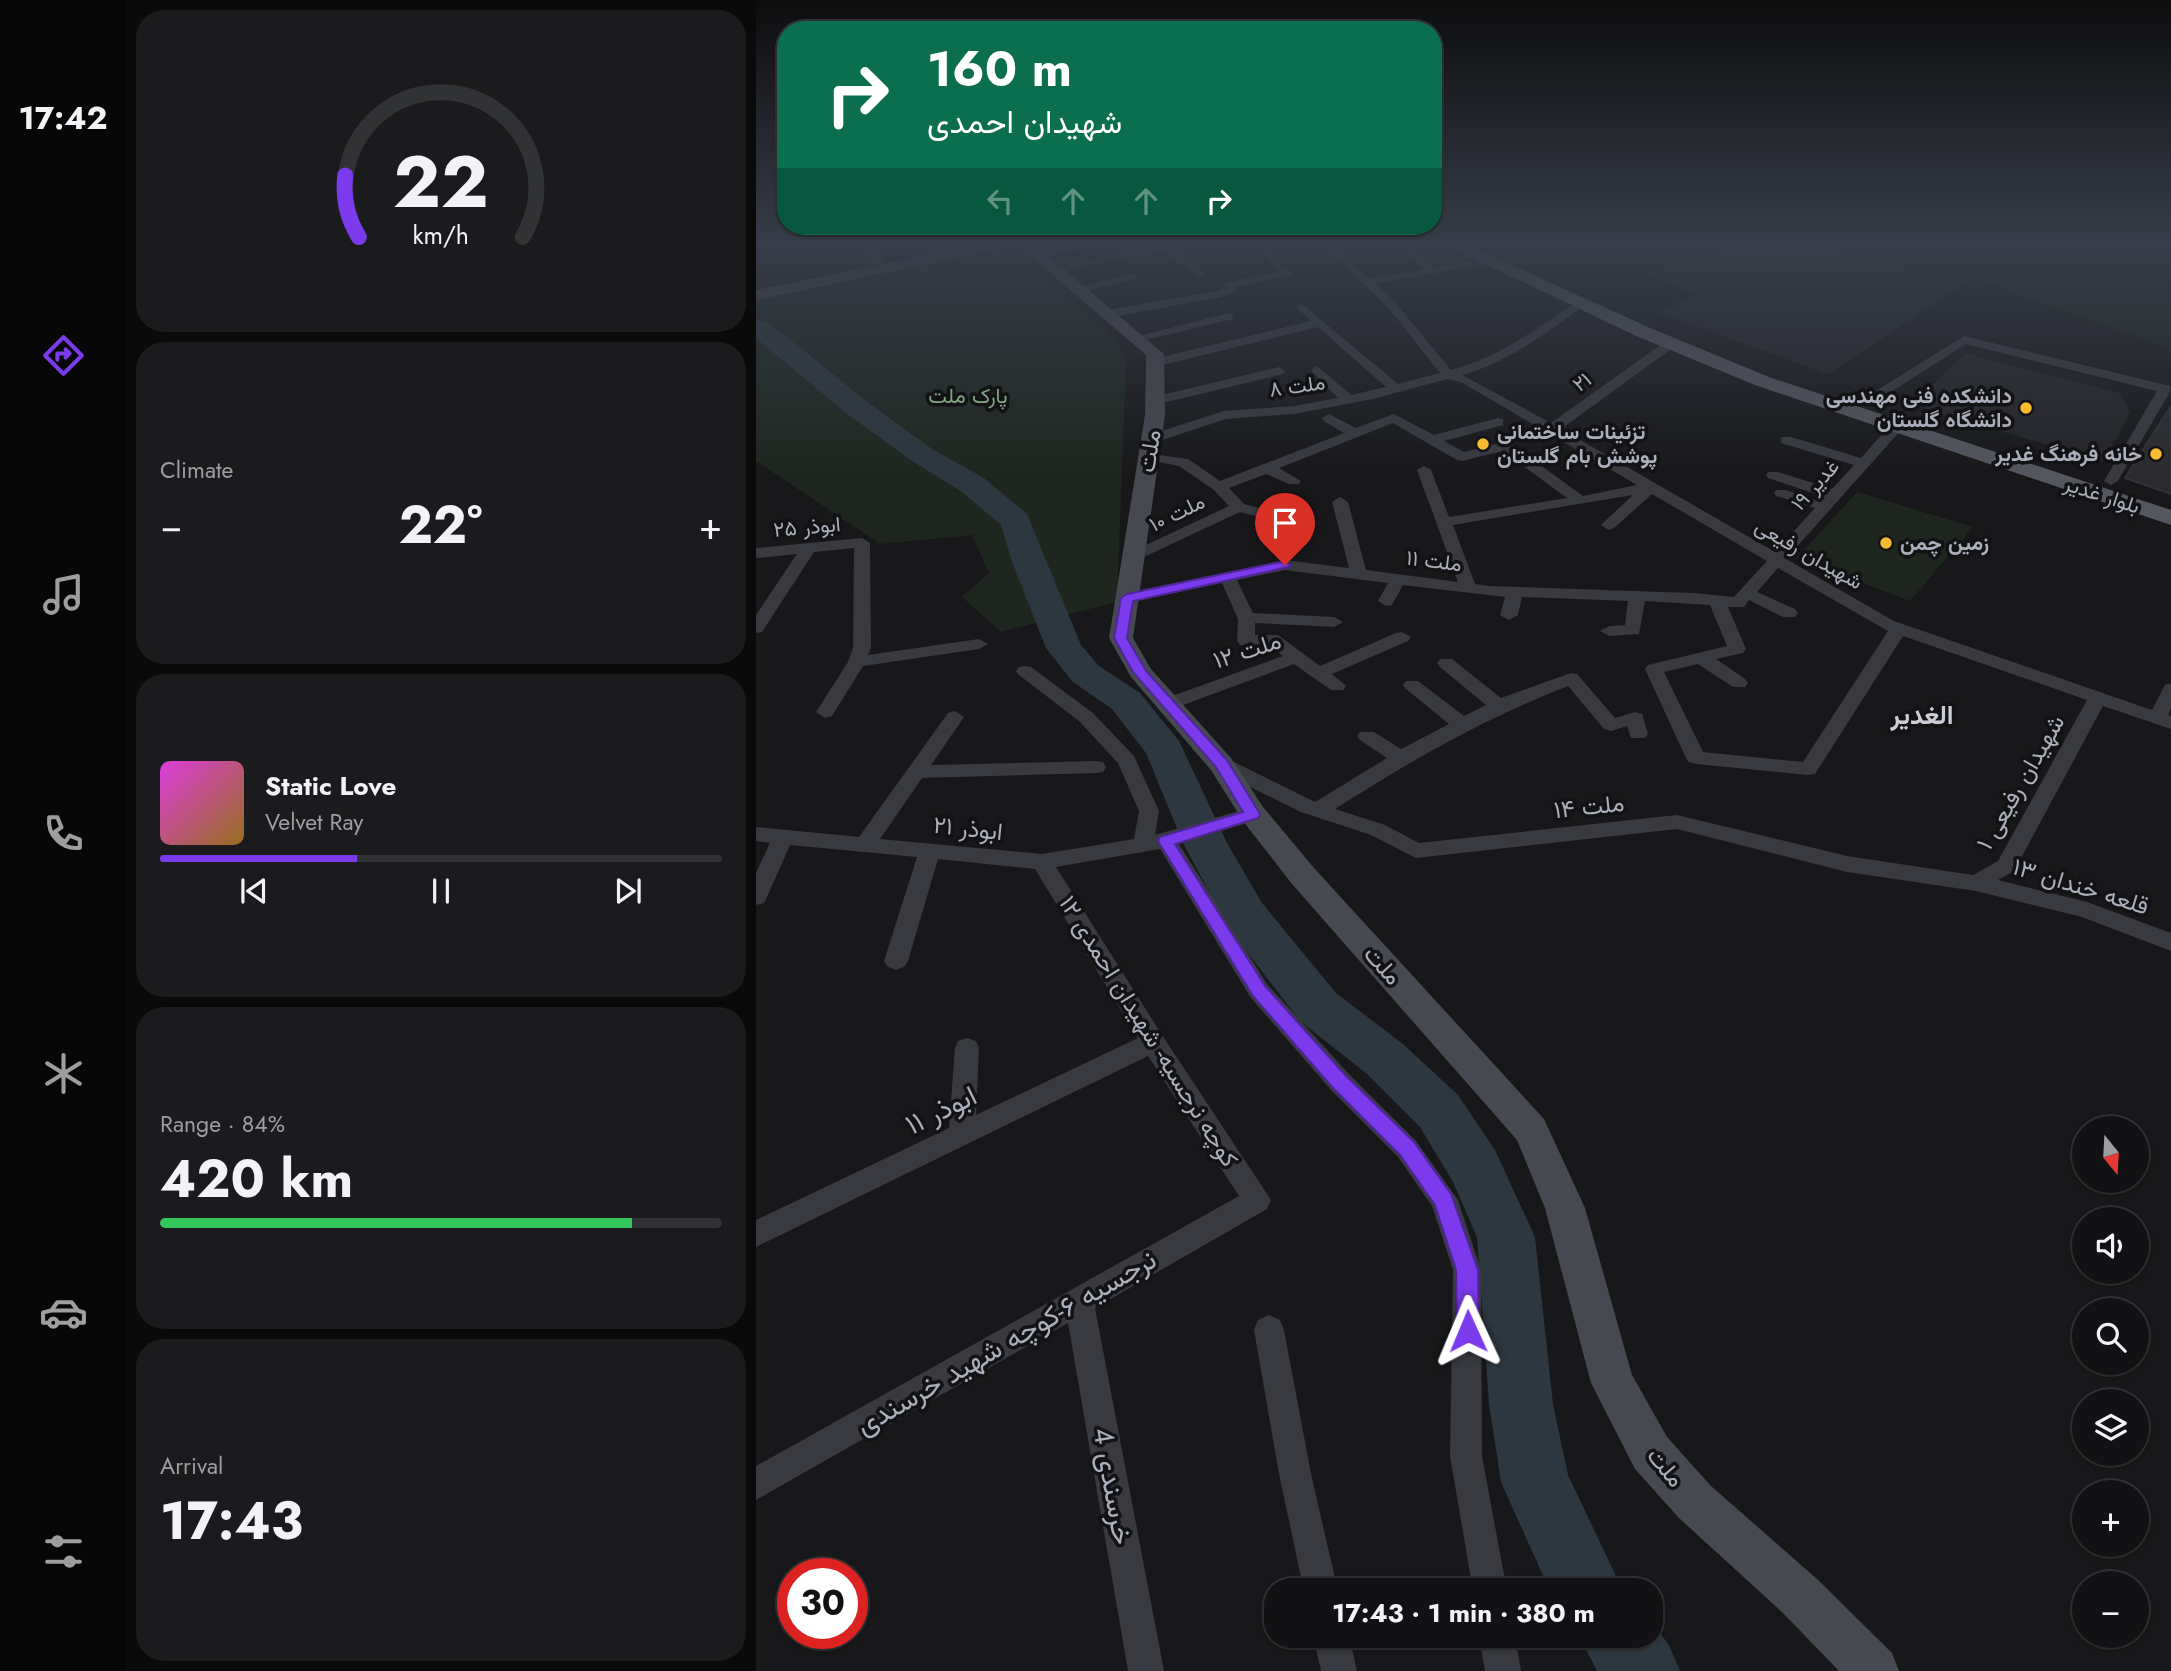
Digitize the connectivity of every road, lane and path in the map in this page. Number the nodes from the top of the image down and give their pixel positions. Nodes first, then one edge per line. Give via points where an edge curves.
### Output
1 (1114, 320) edge
2 (1222, 320) edge
3 (1317, 320) edge
4 (1404, 320) edge
5 (1557, 320) edge
6 (1618, 320) edge
7 (1655, 320) edge
8 (1320, 323) junction
9 (1670, 344) junction
10 (1146, 350) junction
11 (1317, 370) dead end
12 (1279, 371) dead end
13 (1448, 375) junction
14 (1396, 389) junction
15 (1348, 400) junction
16 (1154, 401) junction
17 (1867, 401) junction
18 (1329, 418) dead end
19 (1498, 422) dead end
20 (1896, 427) junction
21 (1413, 429) junction
22 (1552, 429) junction
23 (1354, 433) junction
24 (1373, 440) dead end
25 (1431, 440) junction
26 (1786, 440) dead end
27 (1150, 447) junction
28 (1863, 463) junction
29 (1266, 468) junction
30 (1424, 470) dead end
31 (1773, 475) dead end
32 (1294, 481) dead end
33 (2111, 481) junction
34 (1219, 487) junction
35 (1652, 487) junction
36 (1781, 493) dead end
37 (1829, 500) junction
38 (1580, 501) junction
39 (1340, 502) dead end
40 (2171, 502) edge
41 (1239, 507) junction
42 (1276, 517) dead end
43 (2171, 518) edge
44 (1444, 523) junction
45 (1609, 525) dead end
46 (809, 548) junction
47 (756, 553) edge
48 (1133, 557) junction
49 (1776, 559) junction
50 (1359, 575) junction
51 (1228, 577) junction
52 (1398, 579) junction
53 (1469, 589) junction
54 (1515, 592) junction
55 (1637, 596) junction
56 (1127, 598) junction
57 (1743, 598) junction
58 (1386, 601) dead end
59 (1717, 601) junction
60 (1789, 613) dead end
61 (1509, 615) dead end
62 (1247, 619) junction
63 (760, 621) edge
64 (1334, 622) dead end
65 (1899, 628) junction
66 (1609, 631) dead end
67 (1402, 637) dead end
68 (979, 644) dead end
69 (1296, 657) junction
70 (1702, 658) junction
71 (857, 662) junction
72 (1446, 663) dead end
73 (1026, 671) dead end
74 (1318, 673) junction
75 (1739, 683) dead end
76 (1412, 685) dead end
77 (1337, 686) dead end
78 (2171, 689) edge
79 (2098, 698) junction
80 (1168, 704) junction
81 (1499, 706) junction
82 (825, 712) dead end
83 (955, 717) dead end
84 (2164, 721) edge
85 (1463, 725) junction
86 (1638, 734) dead end
87 (1367, 736) dead end
88 (1401, 758) junction
89 (1222, 764) junction
90 (1096, 767) dead end
91 (917, 772) junction
92 (1318, 810) junction
93 (1252, 814) junction
94 (756, 834) edge
95 (783, 836) junction
96 (1161, 841) junction
97 (866, 844) junction
98 (930, 850) junction
99 (1042, 862) junction
100 (1976, 883) junction
101 (756, 897) edge
102 (2171, 942) edge
103 (896, 961) dead end
104 (1153, 1042) junction
105 (967, 1048) dead end
106 (962, 1135) junction
107 (1257, 1200) joint
108 (756, 1234) edge
109 (1079, 1301) junction
110 (1269, 1330) dead end
111 (756, 1484) edge
112 (1318, 1578) edge
113 (1488, 1578) edge
114 (1334, 1648) edge
115 (1499, 1648) edge
116 (1146, 1671) edge
117 (1339, 1671) edge
118 (1503, 1671) edge
119 (1874, 1671) edge

1 - 10 main road
2 - 10 street
3 - 8 street
4 - 13 street
5 - 13 street, ۸ ملت via 1523,344 1479,366
6 - 9 main road, بلوار غدیر
7 - 17 main road, بلوار غدیر via 1768,368
8 - 10 street
8 - 14 street
9 - 20 main road, بلوار غدیر
9 - 22 street, ۲۱
10 - 16 main road, ملت
11 - 15 street
12 - 16 street
13 - 14 street, ۸ ملت
13 - 22 street, شهیدان رفیعی via 1465,379
14 - 15 street, ۸ ملت
15 - 27 street, ۸ ملت via 1224,415
16 - 27 main road, ملت
17 - 33 main road, بلوار غدیر
17 - 33 street via 1964,340 2165,389
18 - 23 street
19 - 25 street
20 - 28 street, ۱۹ غدیر
20 - 43 main road, بلوار غدیر
21 - 23 street via 1394,418
21 - 24 street
21 - 25 street
22 - 35 street, شهیدان رفیعی
23 - 29 street
25 - 38 street via 1462,457 1505,446
26 - 28 street
27 - 34 street via 1183,462
27 - 48 main road, ملت
28 - 37 street, ۱۹ غدیر
29 - 32 street
29 - 34 street
30 - 44 street
31 - 37 street
33 - 40 main road, بلوار غدیر
34 - 41 street
35 - 38 street
35 - 45 street
35 - 49 street, شهیدان رفیعی
36 - 37 street
37 - 49 street, ۱۹ غدیر
38 - 44 street
39 - 50 street
41 - 42 street
41 - 48 street, ملت ۱۰
44 - 53 street
46 - 47 street, ابوذر ۲۵
46 - 63 street
46 - 71 street, ابوذر ۲۵ via 862,543 862,648
48 - 56 main road, ملت
49 - 57 street, ۱۹ غدیر
49 - 65 street, شهیدان رفیعی
50 - 51 street, ۱۱ ملت via 1285,565
50 - 52 street, ۱۱ ملت
51 - 56 street, ۱۱ ملت
51 - 62 street
52 - 53 street, ۱۱ ملت
52 - 58 street
53 - 54 street, ۱۱ ملت
54 - 55 street, ۱۱ ملت
54 - 61 street
55 - 59 street, ۱۱ ملت
55 - 66 street via 1633,630
56 - 80 main road, ملت via 1121,638 1140,672
57 - 59 street, ۱۱ ملت
57 - 60 street
59 - 70 street via 1737,649
62 - 64 street
62 - 69 street via 1246,640 1272,639
65 - 70 street via 1808,769 1696,758 1654,669
65 - 79 street, شهیدان رفیعی
67 - 74 street
68 - 71 street
69 - 74 street, ۱۲ ملت
69 - 80 street, ۱۲ ملت
70 - 75 street
71 - 82 street
72 - 81 street
73 - 96 street via 1112,742 1127,761
74 - 77 street, ۱۲ ملت
76 - 85 street
78 - 84 street
79 - 84 street, شهیدان رفیعی
79 - 100 street, ۱ شهیدان رفیعی via 2006,866
80 - 89 main road, ملت
81 - 85 street
81 - 86 street via 1571,678 1611,725 1635,718
83 - 91 street
85 - 88 street
87 - 88 street
88 - 92 street
89 - 92 street, ۱۴ ملت
89 - 93 main road, ملت
90 - 91 street
91 - 97 street
92 - 100 street, ۱۴ ملت via 1378,830 1416,851 1677,822 1847,864
93 - 96 street, ۲۱ ابوذر
93 - 119 main road, ملت via 1531,1130 1565,1208 1613,1383 1651,1453 1695,1502 1800,1596
94 - 95 street, ۲۱ ابوذر
95 - 97 street, ۲۱ ابوذر
95 - 101 street
96 - 99 street, ۲۱ ابوذر
96 - 113 street via 1259,991 1407,1149 1444,1200 1467,1270 1466,1456
97 - 98 street, ۲۱ ابوذر
98 - 99 street, ۲۱ ابوذر
98 - 103 street
99 - 104 street, کوچه نرجسیه- شهیدان احمدی ۱۲
100 - 102 street, ۱۳ قلعه خندان via 2087,910
104 - 106 street, ابوذر ۱۱
104 - 107 street, کوچه نرجسیه- شهیدان احمدی ۱۲
105 - 106 street
106 - 108 street, ابوذر ۱۱
107 - 109 street, نرجسیه ۶-کوچه شهید خرسندی
109 - 111 street, نرجسیه ۶-کوچه شهید خرسندی
109 - 116 street, خرسندی 4
110 - 112 street
114 - 117 street
115 - 118 street

